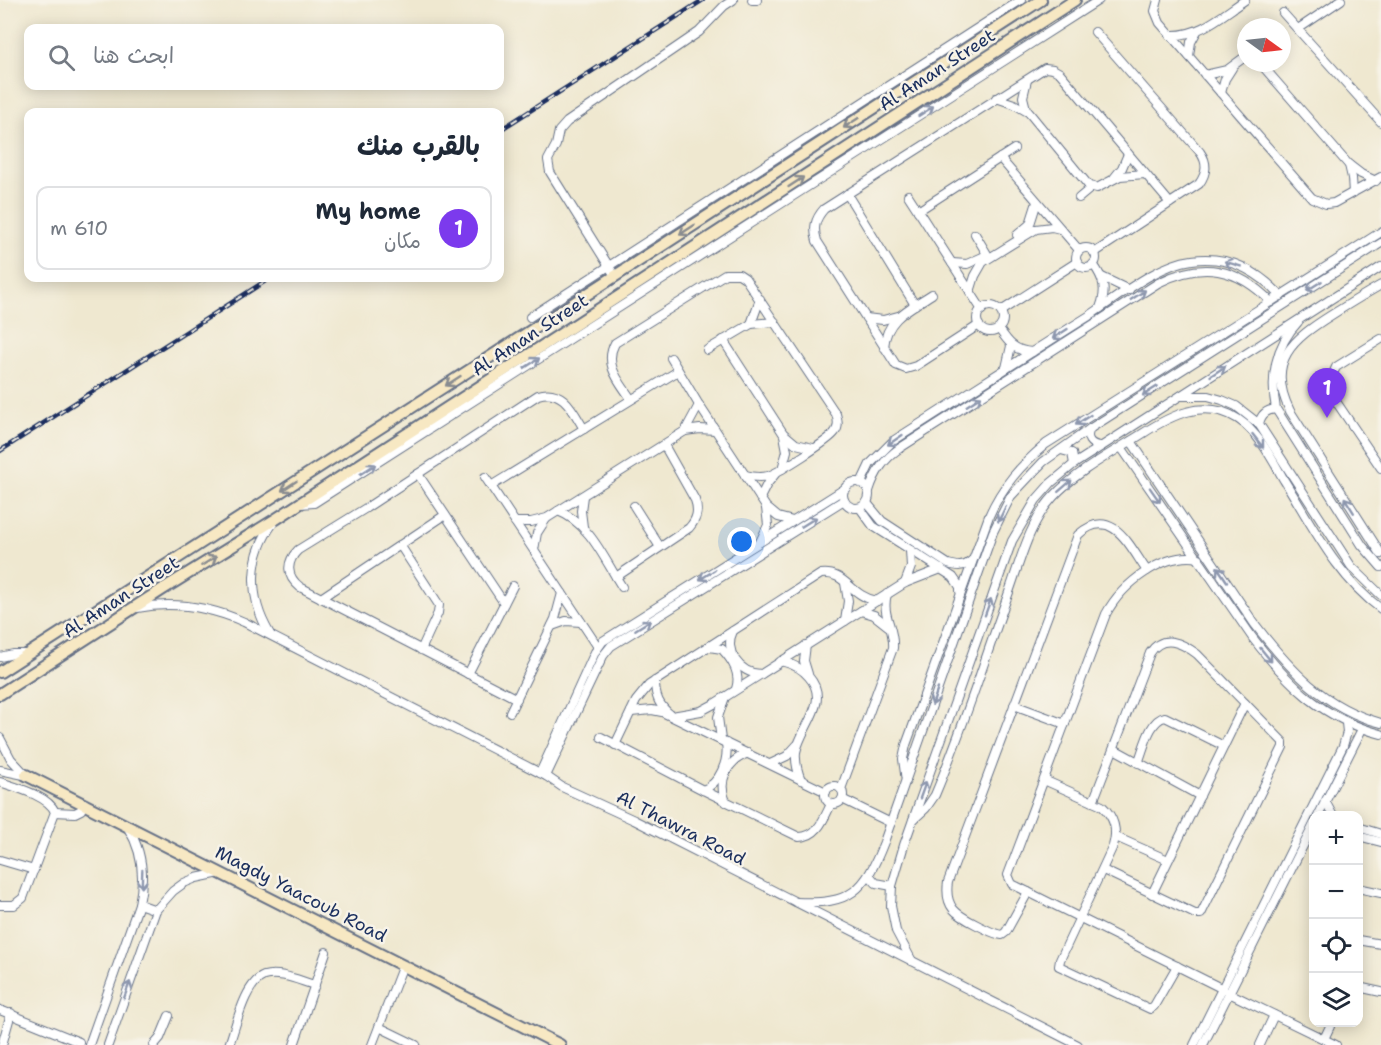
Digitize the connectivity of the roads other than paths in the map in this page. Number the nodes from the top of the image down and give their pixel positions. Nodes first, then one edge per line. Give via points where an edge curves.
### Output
1 (733, 0) edge
2 (752, 0) edge
3 (757, 0) edge
4 (1021, 0) edge
5 (1041, 0) edge
6 (1075, 0) edge
7 (1099, 0) edge
8 (1158, 0) edge
9 (1245, 0) edge
10 (1341, 0) edge
11 (1283, 13) dead end
12 (1034, 26) junction
13 (1298, 29) junction
14 (1198, 30) junction
15 (1095, 32) dead end
16 (1170, 35) junction
17 (1041, 37) junction
18 (960, 46) junction
19 (1189, 57) junction
20 (1237, 63) edge
21 (1233, 66) junction
22 (1268, 72) edge
23 (1205, 75) junction
24 (1027, 78) junction
25 (1221, 93) junction
26 (996, 98) junction
27 (1377, 112) edge
28 (1030, 114) junction
29 (1381, 122) edge
30 (1014, 149) dead end
31 (1128, 154) junction
32 (791, 156) junction
33 (1000, 159) junction
34 (1348, 164) junction
35 (1145, 174) junction
36 (1113, 179) junction
37 (1378, 179) edge
38 (1091, 188) junction
39 (1353, 193) junction
40 (847, 194) junction
41 (908, 195) dead end
42 (1079, 198) dead end
43 (1037, 202) junction
44 (1170, 203) junction
45 (918, 211) junction
46 (757, 214) junction
47 (706, 217) junction
48 (1060, 229) junction
49 (1381, 232) edge
50 (717, 233) junction
51 (975, 234) dead end
52 (1381, 243) edge
53 (1079, 250) junction
54 (1094, 253) junction
55 (987, 254) junction
56 (1342, 258) junction
57 (1077, 262) junction
58 (952, 263) junction
59 (1093, 264) junction
60 (1347, 265) junction
61 (1381, 267) edge
62 (612, 272) junction
63 (1102, 277) junction
64 (1355, 283) junction
65 (1381, 285) edge
66 (1129, 290) junction
67 (970, 292) junction
68 (932, 294) dead end
69 (1281, 296) junction
70 (1362, 296) junction
71 (760, 299) junction
72 (1271, 302) junction
73 (915, 305) junction
74 (1100, 308) junction
75 (982, 310) junction
76 (1001, 311) junction
77 (1305, 315) junction
78 (899, 316) junction
79 (530, 317) dead end
80 (866, 318) junction
81 (775, 322) junction
82 (751, 324) junction
83 (979, 325) junction
84 (999, 328) junction
85 (575, 331) junction
86 (1224, 332) junction
87 (1381, 339) edge
88 (723, 340) junction
89 (1229, 340) junction
90 (884, 346) junction
91 (1011, 346) junction
92 (707, 350) dead end
93 (1032, 352) junction
94 (670, 358) dead end
95 (1006, 368) junction
96 (678, 371) junction
97 (430, 395) junction
98 (1179, 396) junction
99 (631, 399) junction
100 (699, 405) junction
101 (1276, 409) junction
102 (443, 410) junction
103 (395, 417) junction
104 (1259, 423) junction
105 (1091, 428) junction
106 (1301, 428) junction
107 (584, 429) junction
108 (715, 430) junction
109 (685, 431) junction
110 (783, 433) junction
111 (1292, 434) junction
112 (402, 436) junction
113 (1131, 441) junction
114 (664, 445) junction
115 (1100, 446) junction
116 (1121, 447) junction
117 (813, 448) junction
118 (1061, 450) junction
119 (1275, 456) junction
120 (1074, 464) junction
121 (1381, 468) edge
122 (780, 470) junction
123 (418, 474) junction
124 (745, 475) junction
125 (485, 477) dead end
126 (861, 483) junction
127 (491, 486) junction
128 (846, 488) junction
129 (868, 491) junction
130 (583, 496) junction
131 (760, 498) junction
132 (844, 500) junction
133 (298, 504) junction
134 (864, 505) junction
135 (634, 506) dead end
136 (766, 507) junction
137 (1315, 510) junction
138 (558, 511) junction
139 (446, 515) junction
140 (1306, 516) junction
141 (547, 518) junction
142 (276, 519) junction
143 (793, 521) junction
144 (515, 522) junction
145 (583, 527) junction
146 (984, 529) junction
147 (993, 532) junction
148 (1187, 540) junction
149 (760, 542) junction
150 (400, 544) junction
151 (660, 547) junction
152 (534, 550) junction
153 (910, 550) junction
154 (1381, 554) edge
155 (1180, 557) junction
156 (1199, 558) junction
157 (972, 560) junction
158 (1351, 566) junction
159 (1381, 567) edge
160 (940, 569) junction
161 (1147, 571) junction
162 (1343, 573) junction
163 (616, 577) junction
164 (845, 582) junction
165 (905, 583) junction
166 (513, 586) dead end
167 (622, 587) dead end
168 (960, 592) junction
169 (1234, 592) junction
170 (562, 593) junction
171 (887, 594) junction
172 (1381, 595) edge
173 (1226, 597) junction
174 (321, 598) junction
175 (877, 600) junction
176 (504, 603) junction
177 (131, 609) junction
178 (1381, 609) edge
179 (861, 611) junction
180 (845, 621) junction
181 (581, 622) junction
182 (551, 627) junction
183 (890, 628) junction
184 (733, 630) junction
185 (61, 632) junction
186 (271, 635) junction
187 (944, 641) junction
188 (954, 644) junction
189 (806, 645) junction
190 (598, 647) junction
191 (708, 647) junction
192 (71, 648) junction
193 (421, 650) junction
194 (28, 652) junction
195 (0, 657) edge
196 (781, 661) junction
197 (41, 668) junction
198 (0, 672) edge
199 (468, 674) junction
200 (761, 674) junction
201 (808, 676) junction
202 (655, 681) junction
203 (736, 689) junction
204 (0, 694) edge
205 (726, 696) junction
206 (517, 699) junction
207 (1245, 703) junction
208 (1014, 705) junction
209 (510, 712) dead end
210 (631, 712) junction
211 (672, 716) junction
212 (1346, 723) junction
213 (1381, 723) edge
214 (1065, 724) junction
215 (1362, 729) junction
216 (1381, 734) edge
217 (601, 737) dead end
218 (0, 738) edge
219 (724, 741) junction
220 (800, 742) junction
221 (615, 745) junction
222 (1224, 746) junction
223 (1114, 749) junction
224 (748, 753) junction
225 (1138, 763) junction
226 (770, 764) junction
227 (0, 770) edge
228 (543, 774) junction
229 (26, 775) junction
230 (801, 780) junction
231 (1044, 780) junction
232 (906, 781) junction
233 (0, 782) edge
234 (841, 789) junction
235 (703, 790) junction
236 (826, 792) junction
237 (1200, 796) junction
238 (842, 799) junction
239 (1325, 801) junction
240 (726, 802) junction
241 (1093, 802) junction
242 (84, 803) junction
243 (831, 804) junction
244 (1320, 811) edge
245 (1330, 811) edge
246 (55, 812) junction
247 (911, 822) junction
248 (891, 823) junction
249 (126, 824) junction
250 (1363, 828) edge
251 (1381, 834) edge
252 (1309, 835) edge
253 (1116, 837) junction
254 (1363, 837) edge
255 (1381, 842) edge
256 (0, 860) edge
257 (1168, 861) junction
258 (34, 870) junction
259 (1102, 870) junction
260 (222, 873) junction
261 (869, 875) junction
262 (892, 886) junction
263 (1363, 889) edge
264 (1028, 892) junction
265 (1381, 893) edge
266 (1152, 894) junction
267 (794, 902) junction
268 (0, 904) edge
269 (139, 904) junction
270 (156, 910) junction
271 (1080, 918) junction
272 (1363, 940) edge
273 (1381, 944) edge
274 (326, 952) dead end
275 (914, 963) junction
276 (403, 965) junction
277 (1177, 966) junction
278 (315, 985) junction
279 (1363, 988) edge
280 (1226, 991) junction
281 (1381, 992) edge
282 (0, 1010) edge
283 (11, 1013) junction
284 (1274, 1015) junction
285 (169, 1016) dead end
286 (379, 1027) junction
287 (1330, 1027) edge
288 (92, 1036) junction
289 (1324, 1039) junction
290 (78, 1043) edge
291 (108, 1043) edge
292 (2, 1045) edge
293 (89, 1045) edge
294 (118, 1045) edge
295 (154, 1045) edge
296 (229, 1045) edge
297 (294, 1045) edge
298 (372, 1045) edge
299 (416, 1045) edge
300 (560, 1045) edge
301 (1078, 1045) edge
302 (1194, 1045) edge
303 (1203, 1045) edge
304 (1260, 1045) edge
305 (1336, 1045) edge

1 - 62 street via 699,32 567,122 560,131 548,160 550,172
2 - 3 street
4 - 18 street
5 - 18 street, Al Aman Street
6 - 12 street, Al Aman Street
7 - 17 street
8 - 16 street via 1157,18
9 - 14 street
10 - 13 street
11 - 13 street
12 - 17 street
46 -> 12 street, Al Aman Street
13 - 27 street
14 - 16 street
14 - 19 street
15 - 44 street via 1204,158 1206,164 1199,184
16 - 19 street
46 -> 17 street
18 -> 32 street, Al Aman Street
19 - 23 street
20 - 21 street
21 - 23 street
21 - 25 street
22 - 34 street
23 - 25 street
24 - 26 street
24 - 28 street via 1023,97
24 - 31 street via 1041,69 1057,71
25 - 39 street via 1312,198 1334,203
26 - 28 street
26 - 40 street
27 - 29 street
28 - 38 street
30 - 33 street
31 - 35 street
31 - 36 street
32 - 47 street, Al Aman Street
32 - 62 street
33 - 43 street
33 - 45 street
34 - 37 street via 1361,174
34 - 39 street
35 - 36 street
35 - 44 street
36 - 38 street via 1100,188
37 - 39 street
38 - 42 street
40 - 73 street
40 - 80 street via 819,214 815,234
41 - 45 street
43 - 48 street
43 - 55 street via 1030,224
44 - 54 street
45 - 58 street
46 - 50 street, Al Aman Street
46 - 85 street
47 - 50 street
47 -> 62 street, Al Aman Street
48 - 53 street
48 - 67 street via 1036,229 983,262
49 - 56 street
50 - 85 street, Al Aman Street
51 - 55 street
52 - 60 street
53 - 54 street
53 - 57 street
54 - 59 street
55 - 58 street via 967,264
56 - 60 street
56 - 69 street
57 - 59 street via 1083,268
57 - 76 street
58 - 67 street
59 - 63 street
60 -> 89 street
61 - 64 street
62 - 79 street
62 -> 97 street, Al Aman Street
63 - 66 street
63 - 74 street via 1104,293
64 - 70 street
64 - 77 street
65 - 70 street
69 -> 66 street via 1250,269 1211,259 1171,265
66 - 74 street
67 - 75 street
68 - 73 street
69 - 72 street
70 - 106 street via 1305,331 1286,354 1280,384
71 - 81 street
71 - 82 street
71 - 99 street via 745,278 725,274 615,343 610,363
72 - 86 street
129 -> 72 street via 883,462 900,448 1174,274 1209,269 1227,272 1251,284
73 - 78 street
74 -> 93 street
75 - 76 street via 990,306
75 - 83 street
76 - 84 street via 1003,320
98 -> 77 street
77 - 101 street via 1286,337 1277,358 1273,380
78 - 80 street via 883,320
78 - 90 street via 888,329
80 - 90 street
81 - 82 street
81 - 117 street via 836,414 835,432
82 - 88 street
83 - 84 street via 991,332
83 - 90 street via 912,368 896,365
84 - 91 street
85 - 102 street, Al Aman Street
133 -> 85 street via 314,503
86 - 89 street
86 -> 146 street via 1046,444 1002,491
87 - 121 street via 1336,367 1329,383 1333,397
88 - 92 street
88 - 110 street
89 -> 105 street
91 - 93 street
91 - 95 street
93 - 95 street
94 - 96 street
95 -> 126 street via 884,448 865,471
96 - 99 street
96 - 100 street
97 - 102 street via 431,407
97 - 103 street, Al Aman Street
98 - 104 street via 1222,400
98 - 115 street
99 - 107 street
100 - 108 street
100 - 109 street
101 - 104 street via 1262,414
101 - 111 street
102 - 112 street, Al Aman Street
103 - 112 street via 402,423
103 -> 185 street, Al Aman Street
104 - 119 street
105 - 115 street via 1089,440
105 - 118 street
106 - 111 street
154 -> 106 street
107 - 123 street via 566,400 544,393
107 - 127 street
108 - 109 street
108 - 124 street
109 - 114 street
110 - 117 street via 796,444
110 - 122 street via 787,451
111 - 159 street via 1362,545
112 - 133 street, Al Aman Street
113 - 116 street
113 -> 119 street via 1180,412 1210,409 1246,426
169 -> 113 street
114 - 130 street
114 - 151 street via 695,500 697,512 689,528
115 - 120 street
116 -> 148 street
247 -> 116 street via 931,802 939,787 1039,516 1063,487
117 - 122 street
118 - 120 street via 1072,453
118 -> 147 street via 1043,462 1011,496
119 - 137 street
119 - 140 street
247 -> 120 street via 1012,540 1036,500
122 - 124 street via 762,477
122 - 131 street
123 - 139 street
123 - 174 street via 293,554 288,566 291,579
124 - 131 street
125 - 127 street
126 - 128 street
126 - 129 street
127 - 144 street
128 - 132 street
128 - 143 street
129 - 134 street
130 - 138 street
130 - 145 street
131 - 136 street
132 - 134 street via 851,507
228 -> 132 street via 611,646
133 - 142 street, Al Aman Street
134 - 153 street via 873,526
134 - 157 street via 948,564 962,566
135 - 151 street
136 - 143 street via 778,517
136 - 149 street via 768,525
137 - 140 street
137 - 158 street
138 - 141 street
138 - 145 street
139 - 150 street
139 - 176 street
140 - 162 street
141 - 144 street
141 - 152 street via 537,533
177 -> 142 street, Al Aman Street
142 - 186 street via 260,547 254,573 256,604
143 - 149 street
144 - 152 street
145 - 163 street
146 - 147 street
146 - 157 street
147 - 188 street
148 - 155 street
148 - 156 street
149 -> 190 street
150 - 174 street
150 - 193 street via 439,605
151 - 163 street
152 - 170 street
153 - 160 street
153 - 165 street via 911,567
155 - 156 street
155 - 161 street
156 - 173 street
157 - 168 street
158 - 162 street
158 - 172 street
160 - 165 street
160 - 168 street via 957,582
161 - 208 street via 1113,527 1096,524 1078,535
161 - 214 street via 1119,593 1106,614
162 - 178 street
163 - 167 street
164 - 175 street via 859,595
164 - 180 street
164 - 184 street via 831,574 820,574
165 - 171 street
166 - 176 street
168 - 187 street
169 - 173 street
169 - 213 street via 1264,636 1310,685 1339,707
170 - 181 street
170 - 182 street
171 - 175 street
171 - 183 street via 885,615
173 -> 212 street via 1277,668 1313,702
174 - 193 street
175 - 179 street
176 - 199 street
177 - 186 street, Al Thawra Road via 160,605 203,608
177 - 192 street, Al Aman Street
179 - 180 street
179 - 183 street
180 - 189 street
181 - 182 street via 566,621
181 - 190 street
182 - 206 street
183 - 234 street via 892,648
184 - 191 street
184 - 200 street via 729,645 735,659 745,670
185 - 192 street via 59,644
185 - 194 street, Al Aman Street
186 - 228 street, Al Thawra Road
187 - 188 street
187 - 232 street via 904,752
188 -> 232 street
189 - 196 street
189 - 201 street via 804,661
190 - 228 street
191 - 202 street
191 - 203 street via 718,647 725,653 738,674
192 - 197 street, Al Aman Street
193 - 199 street
194 - 195 street
194 - 197 street via 39,651 43,655
194 - 198 street, Al Aman Street
196 - 200 street
196 - 201 street
197 - 204 street, Al Aman Street
199 - 206 street
200 - 203 street
201 - 220 street via 817,690 817,706
202 - 210 street via 643,691
202 - 211 street via 658,701
203 - 205 street
205 - 211 street via 701,711
205 - 219 street via 718,717
206 - 209 street
207 - 222 street
207 - 223 street via 1197,654 1181,644 1163,642 1150,653
207 - 266 street via 1281,738 1283,747 1203,912 1197,915
208 - 214 street
208 - 264 street via 948,882 947,895 960,916 1002,935
210 - 211 street via 652,710
210 - 221 street
211 - 219 street
212 - 215 street
212 - 280 street via 1343,746
214 - 231 street
215 - 216 street
215 - 239 street
217 - 221 street
218 - 229 street, Magdy Yaacoub Road via 11,759
219 - 224 street
219 - 235 street via 727,757 717,778
220 - 226 street via 787,756
220 - 230 street via 796,761
221 - 235 street
222 - 225 street via 1165,717 1154,724
222 - 237 street
223 - 225 street
223 - 241 street
224 - 226 street
224 - 240 street via 730,764 723,780
225 - 237 street
226 - 230 street
227 - 229 street, Magdy Yaacoub Road
228 - 267 street, Al Thawra Road
229 - 242 street, Magdy Yaacoub Road
230 - 236 street
231 - 241 street
231 - 264 street via 1008,875 1012,884
232 - 248 street
233 - 246 street via 50,803
234 - 236 street via 834,786
234 - 238 street
235 - 240 street
236 - 243 street
237 - 257 street
238 - 243 street
238 - 248 street
239 - 244 street
239 - 245 street
240 - 243 street via 799,837 816,830
241 - 253 street via 1108,812
242 - 246 street via 75,813
242 - 249 street, Magdy Yaacoub Road
246 - 258 street
247 - 262 street
248 - 261 street
249 - 260 street, Magdy Yaacoub Road
249 -> 269 street via 135,838 143,871
250 - 251 street
252 - 280 street
253 - 257 street
253 - 259 street
254 - 255 street
256 - 258 street
257 - 266 street
258 - 268 street via 21,900 14,905
259 - 266 street
259 - 271 street
260 - 270 street via 184,884
260 - 276 street, Magdy Yaacoub Road
261 - 262 street via 876,883
261 - 267 street via 842,899 828,903
262 - 275 street via 896,931
263 - 265 street
264 - 271 street
267 - 275 street, Al Thawra Road
269 - 270 street
269 - 288 street
291 -> 270 street
271 - 277 street
271 - 277 street via 1060,960 1061,968 1150,1009
272 - 273 street
274 - 278 street
275 - 301 street, Al Thawra Road
276 - 286 street
276 - 300 street, Magdy Yaacoub Road
277 - 280 street
278 - 296 street via 281,976 265,976 252,984
278 - 297 street
279 - 281 street
280 - 284 street
280 - 302 street
280 - 303 street
282 - 283 street
283 - 290 street
283 - 292 street
284 - 289 street
284 - 304 street
285 - 295 street
286 - 298 street
286 - 299 street
287 - 289 street
288 - 290 street via 84,1036
288 - 293 street
289 - 305 street
291 - 294 street

